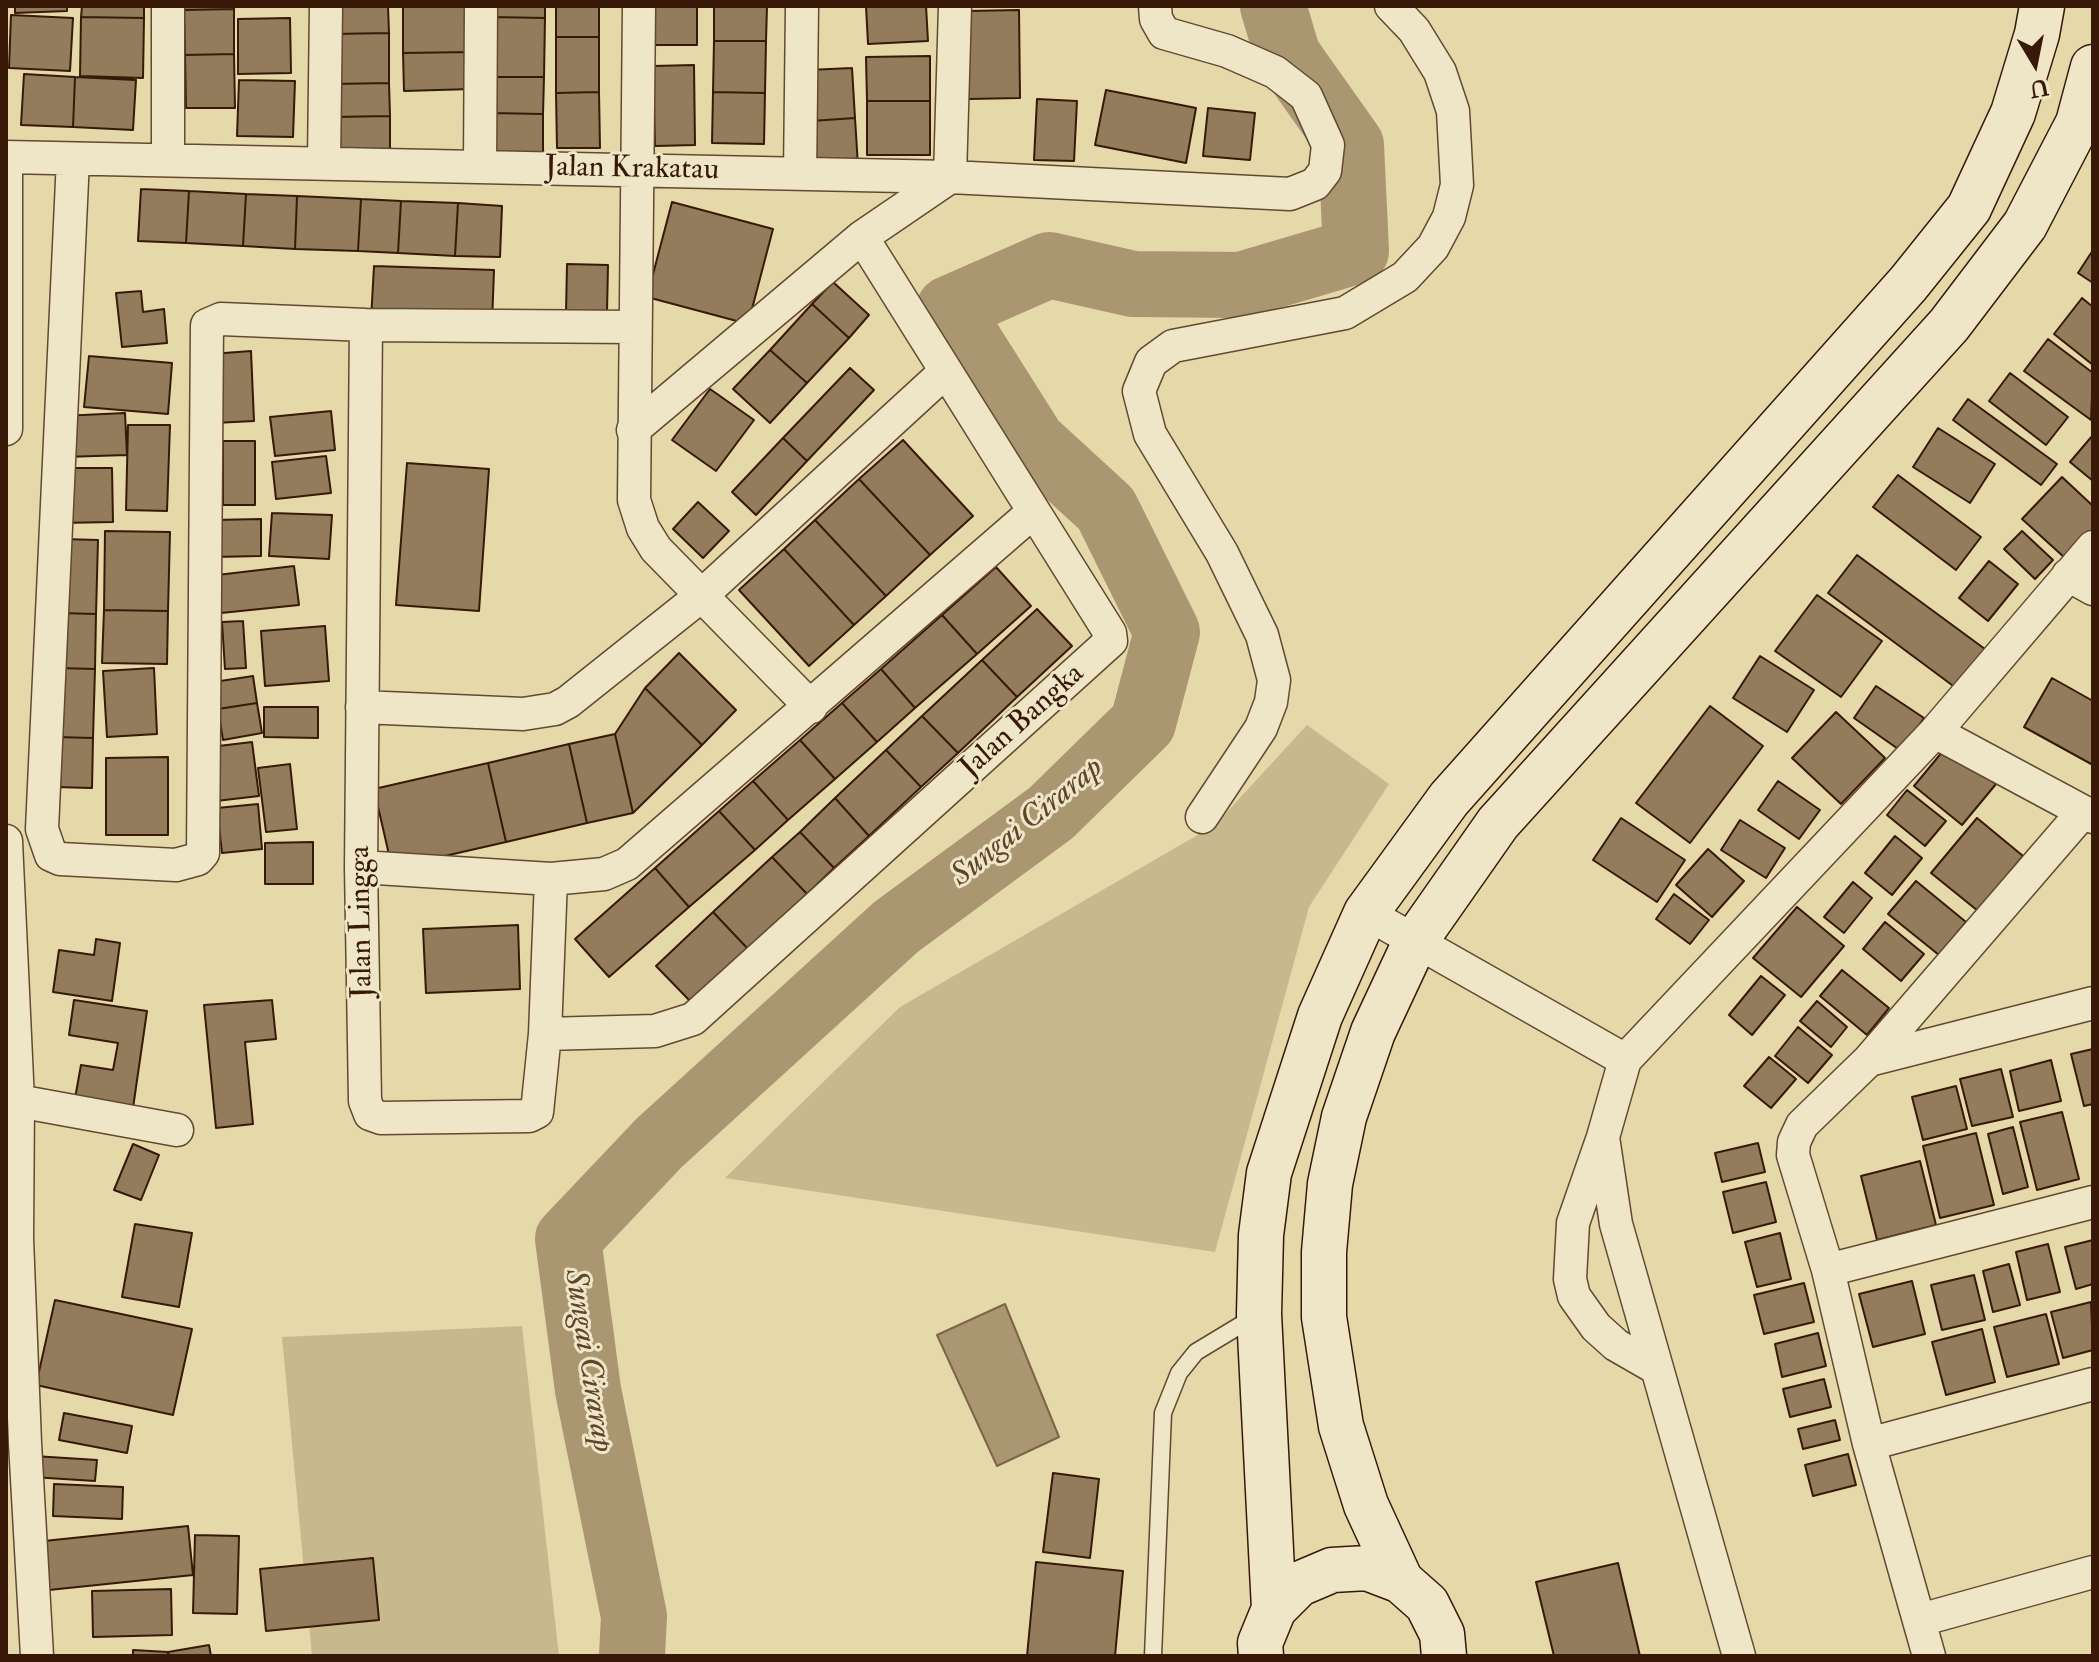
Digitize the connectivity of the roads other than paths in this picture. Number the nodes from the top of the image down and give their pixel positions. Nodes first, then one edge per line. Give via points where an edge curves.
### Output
1 (168, 6) edge
2 (326, 6) edge
3 (481, 6) edge
4 (639, 6) edge
5 (802, 6) edge
6 (955, 6) edge
7 (1155, 6) edge
8 (1391, 6) edge
9 (2042, 6) edge
10 (2093, 67) edge
11 (6, 157) edge
12 (168, 158) junction
13 (73, 159) junction
14 (324, 162) junction
15 (480, 166) junction
16 (638, 170) junction
17 (6, 171) edge
18 (800, 174) junction
19 (950, 177) junction
20 (862, 237) junction
21 (7, 240) edge
22 (366, 325) junction
23 (635, 327) junction
24 (945, 372) junction
25 (6, 429) edge
26 (633, 430) junction
27 (1032, 513) junction
28 (2093, 547) edge
29 (2080, 582) edge
30 (701, 596) junction
31 (362, 707) junction
32 (811, 707) junction
33 (1935, 732) junction
34 (2088, 814) edge
35 (1202, 817) dead end
36 (6, 841) edge
37 (361, 867) junction
38 (551, 879) junction
39 (1366, 913) junction
40 (1416, 940) junction
41 (2093, 1003) edge
42 (545, 1034) junction
43 (1625, 1060) junction
44 (1869, 1060) junction
45 (18, 1101) junction
46 (177, 1130) dead end
47 (1603, 1137) junction
48 (2093, 1202) edge
49 (12, 1238) edge
50 (1828, 1270) junction
51 (1259, 1314) junction
52 (1656, 1368) junction
53 (2093, 1384) edge
54 (16, 1443) edge
55 (1869, 1444) junction
56 (18, 1528) edge
57 (2093, 1572) edge
58 (1401, 1581) junction
59 (1274, 1609) junction
60 (1920, 1620) junction
61 (37, 1656) edge
62 (1153, 1656) edge
63 (1261, 1656) edge
64 (1444, 1656) edge
65 (1739, 1656) edge
66 (1929, 1656) edge

1 - 12 street
2 - 14 street
3 - 15 street
4 - 16 street
5 - 18 street
6 - 19 street
7 - 19 street, Jalan Krakatau via 1164,33 1275,72 1306,96 1328,145 1321,179 1290,194
8 - 35 street via 1414,30 1440,72 1453,111 1457,185 1449,217 1433,247 1405,277 1345,313 1173,346 1151,362 1139,391 1150,434 1222,553 1262,635 1274,680 1261,728
9 - 39 street via 2013,113 1969,208 1908,284 1449,799
10 - 40 street via 2078,123 2025,225 1949,325 1498,823
11 - 13 street, Jalan Krakatau
12 - 13 street, Jalan Krakatau
12 - 14 street, Jalan Krakatau
13 - 22 street via 42,829 51,855 176,865 203,853 207,325 221,319
14 - 15 street, Jalan Krakatau
15 - 16 street, Jalan Krakatau
16 - 18 street, Jalan Krakatau
16 - 23 street
17 - 21 street
18 - 19 street, Jalan Krakatau
19 - 20 street
20 - 24 street, Jalan Bangka
20 - 26 street
21 - 25 street
22 - 23 street
22 - 31 street, Jalan Lingga
23 - 26 street
24 - 27 street, Jalan Bangka
24 - 30 street
26 - 30 street via 634,500 643,528
27 - 32 street
27 - 42 street, Jalan Bangka via 1110,633 1109,645 693,1019 655,1031
28 - 29 street
29 - 33 street
30 - 31 street via 555,709 523,714
30 - 32 street
31 - 37 street, Jalan Lingga
32 - 38 street via 627,864 604,874
33 - 34 street
33 - 43 street
34 - 44 street
36 - 45 street
37 - 38 street
37 - 42 street, Jalan Lingga via 365,1101 370,1114 533,1115 539,1105
38 - 42 street, Jalan Lingga
39 - 40 street
39 - 51 street via 1320,1016 1269,1173
40 - 43 street
40 - 58 street via 1373,1032 1344,1117 1330,1184 1324,1252 1324,1317 1341,1426 1366,1505
41 - 44 street
43 - 47 street
44 - 50 street via 1802,1125 1794,1142 1793,1155
45 - 46 street
45 - 49 street
47 - 52 street via 1616,1224
47 - 52 street via 1573,1223 1570,1279 1574,1296 1596,1327
48 - 50 street
49 - 54 street
50 - 55 street
51 - 59 street
51 - 62 lane via 1196,1352 1179,1373 1163,1413
52 - 65 street
53 - 55 street
54 - 56 street
55 - 60 street
56 - 61 street
57 - 60 street
58 - 59 street via 1367,1568 1332,1570 1299,1584
58 - 64 street via 1427,1604 1442,1634
59 - 63 street via 1260,1643
60 - 66 street

